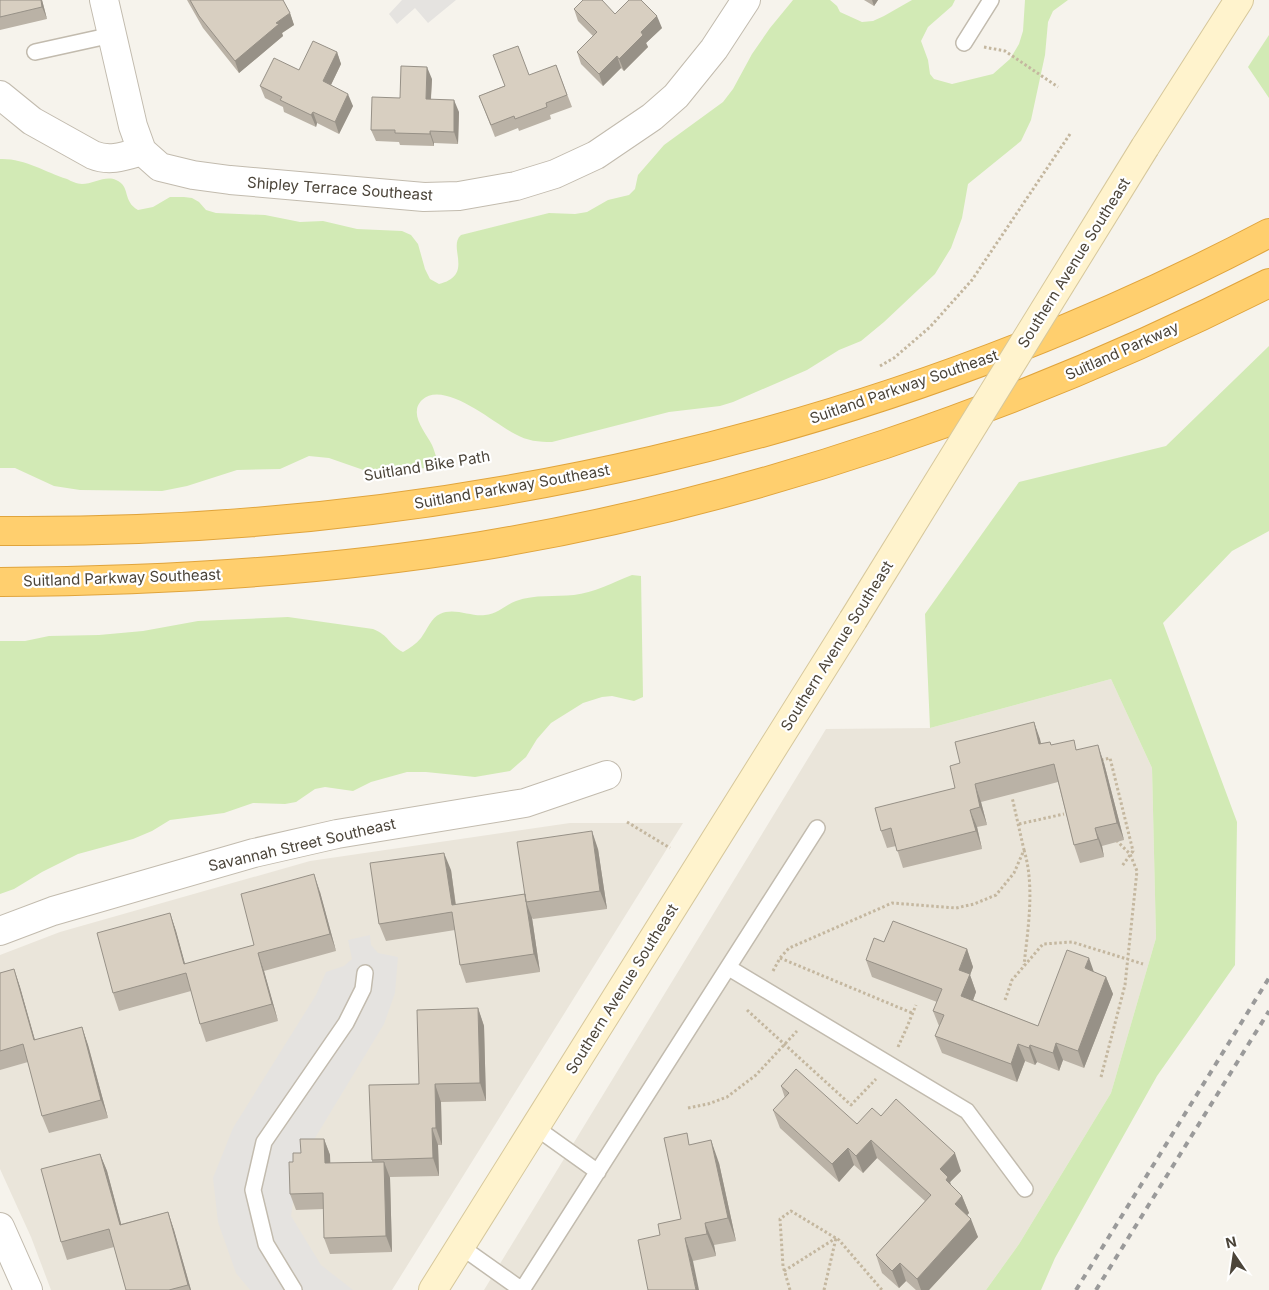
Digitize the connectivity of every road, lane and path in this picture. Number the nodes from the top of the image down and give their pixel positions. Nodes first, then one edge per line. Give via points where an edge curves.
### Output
1 (104, 0) edge
2 (746, 0) edge
3 (991, 0) edge
4 (1239, 0) edge
5 (112, 35) junction
6 (964, 43) joint
7 (35, 52) dead end
8 (1058, 87) dead end
9 (0, 96) edge
10 (1070, 134) dead end
11 (151, 159) junction
12 (1269, 233) edge
13 (1269, 283) edge
14 (879, 367) dead end
15 (973, 413) joint
16 (0, 531) edge
17 (0, 582) edge
18 (1100, 760) edge
19 (607, 775) dead end
20 (1012, 797) dead end
21 (1064, 814) edge
22 (628, 822) dead end
23 (1019, 824) junction
24 (817, 828) dead end
25 (1117, 841) edge
26 (670, 848) dead end
27 (1024, 850) junction
28 (1130, 854) junction
29 (1122, 866) dead end
30 (0, 931) edge
31 (780, 958) junction
32 (1128, 960) junction
33 (1143, 964) dead end
34 (1024, 966) junction
35 (729, 968) junction
36 (365, 973) dead end
37 (762, 988) junction
38 (1006, 1000) dead end
39 (747, 1010) dead end
40 (912, 1013) dead end
41 (810, 1016) junction
42 (786, 1045) junction
43 (1101, 1077) dead end
44 (851, 1105) dead end
45 (688, 1108) dead end
46 (535, 1127) junction
47 (598, 1172) junction
48 (1025, 1189) dead end
49 (0, 1227) edge
50 (836, 1238) junction
51 (460, 1246) junction
52 (784, 1270) junction
53 (28, 1290) edge
54 (294, 1290) edge
55 (433, 1290) edge
56 (522, 1290) edge
57 (790, 1290) edge
58 (824, 1290) edge
59 (882, 1290) edge

1 - 5 street
2 - 11 street, Shipley Terrace Southeast via 700,68 662,109 596,155 532,182 488,192 424,197 193,175
3 - 6 lane
4 - 46 main road, Southern Avenue Southeast, bridge
5 - 7 lane
5 - 11 street via 133,126
6 - 8 path via 1005,51
9 - 11 street via 32,122 93,155 103,159
10 - 14 path via 972,280 930,327
12 - 16 highway, Suitland Parkway Southeast via 1189,274 1008,352 879,397 726,443 617,469 446,501 284,520 159,528
13 - 15 highway, Suitland Parkway via 1102,361
15 - 17 highway, Suitland Parkway Southeast via 881,446 711,496 605,522 483,545 290,570 170,578
18 - 28 path via 1110,758 1133,850
19 - 30 street, Savannah Street Southeast via 525,803 345,833 254,853 54,911
20 - 23 path
21 - 23 path
22 - 26 path
23 - 27 path
24 - 35 lane
25 - 28 path
27 - 31 path via 1014,873 996,895 956,908 892,903 789,948
27 - 34 path via 1030,882
28 - 29 path
28 - 32 path via 1138,871
31 - 37 path
31 - 40 path
32 - 33 path
32 - 34 path via 1072,942 1043,944
32 - 43 path via 1125,985
34 - 38 path via 1012,980
35 - 37 lane
35 - 47 lane
36 - 54 lane via 363,989 346,1023 264,1142 252,1190 266,1244
37 - 41 lane
39 - 42 path
41 - 42 path
41 - 48 lane via 967,1111
42 - 44 path
42 - 45 path via 756,1075 727,1097
46 - 47 lane
46 - 51 main road, Southern Avenue Southeast
47 - 56 lane
49 - 53 street
50 - 52 path
50 - 52 path via 790,1211 780,1219
50 - 58 path
50 - 59 path
51 - 55 main road, Southern Avenue Southeast
51 - 56 lane
52 - 57 path

